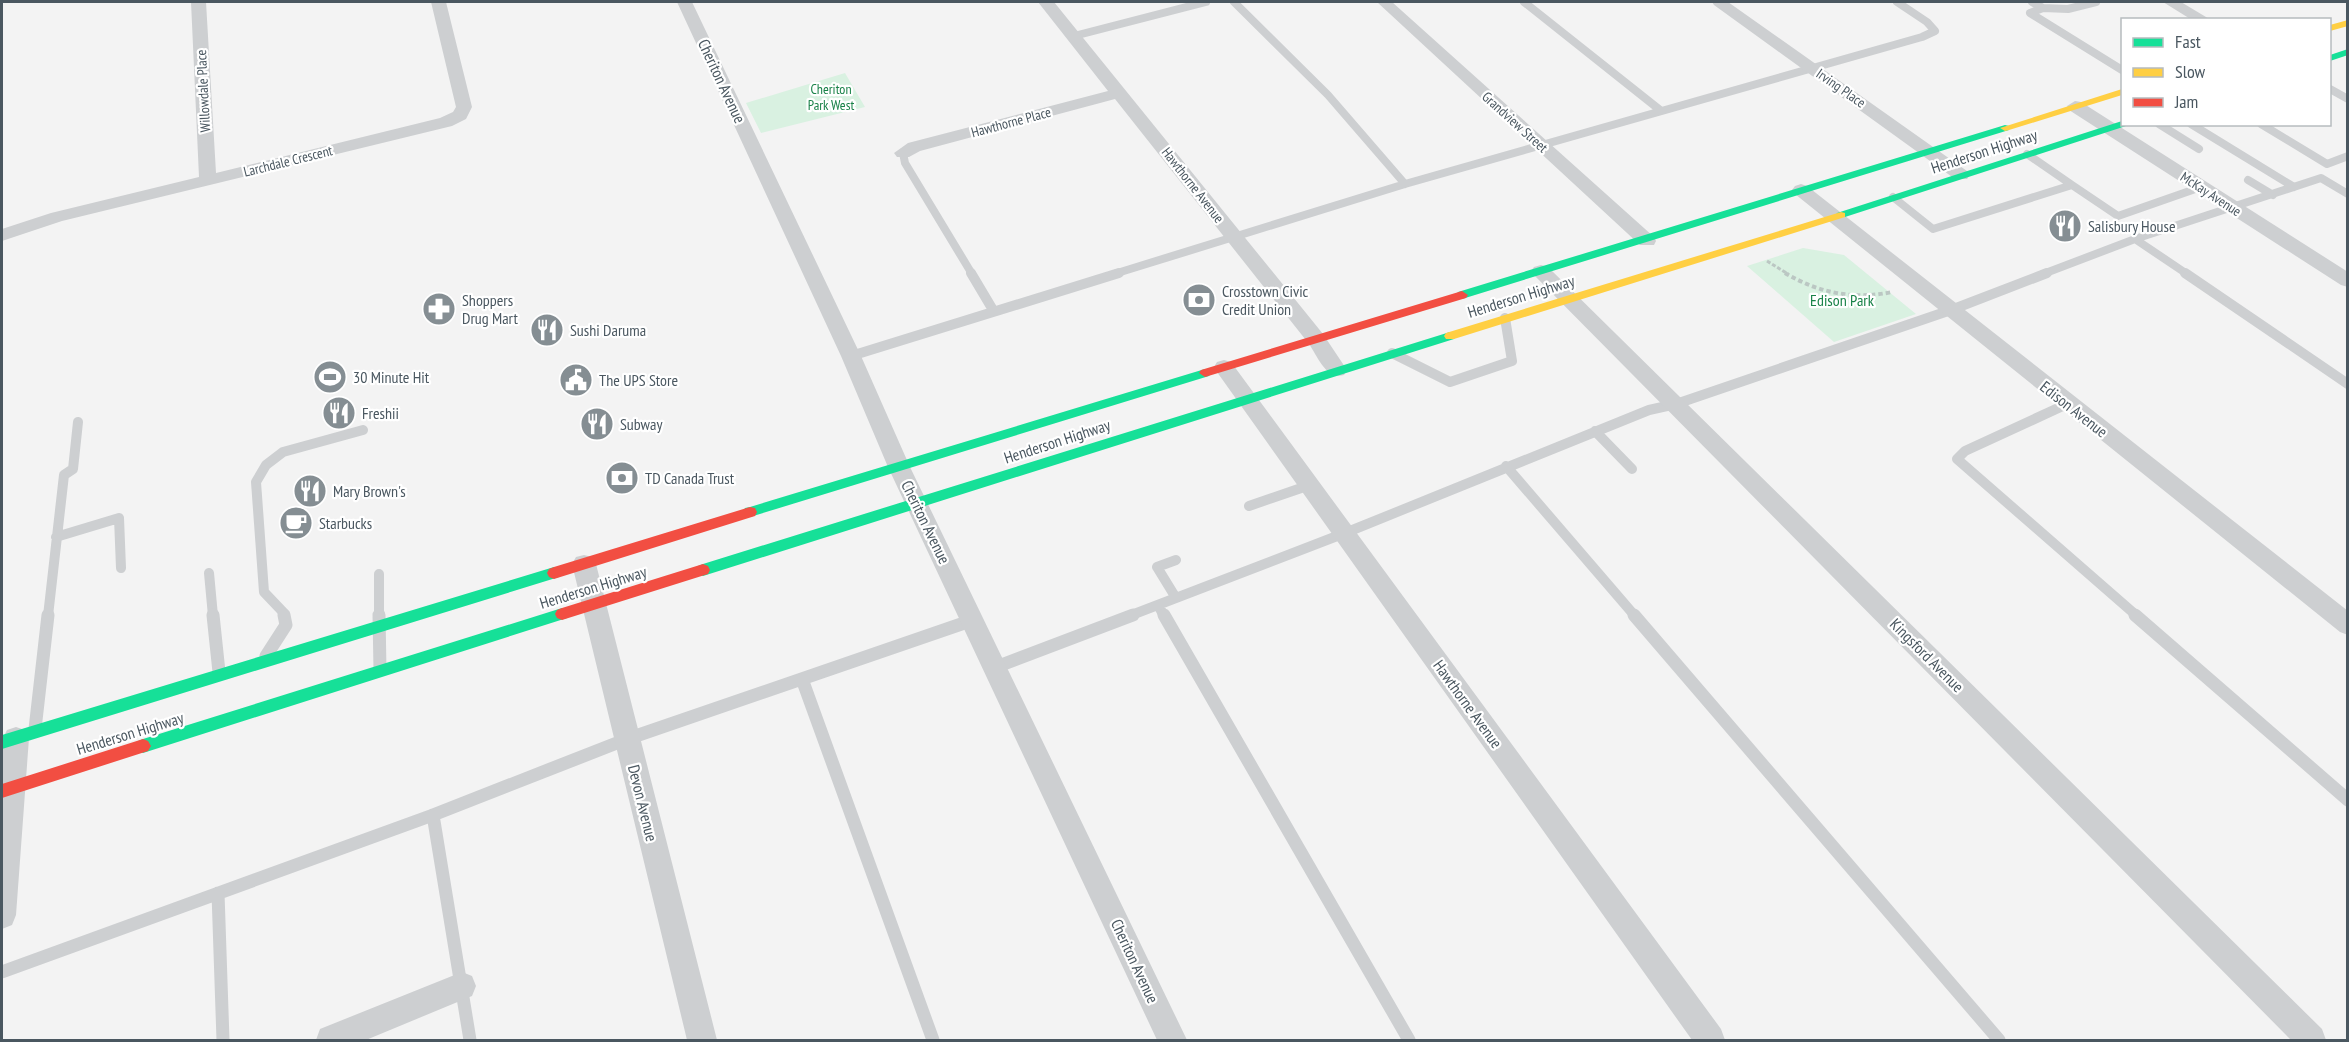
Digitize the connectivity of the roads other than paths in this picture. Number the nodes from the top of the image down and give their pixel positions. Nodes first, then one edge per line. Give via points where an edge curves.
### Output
1 (198, 2) edge
2 (438, 2) edge
3 (684, 2) edge
4 (1046, 2) edge
5 (1206, 2) edge
6 (1234, 2) edge
7 (1384, 2) edge
8 (1524, 2) edge
9 (1719, 2) edge
10 (1900, 2) edge
11 (2032, 2) edge
12 (2096, 2) edge
13 (2171, 2) edge
14 (2043, 8) junction
15 (2200, 18) edge
16 (2348, 23) edge
17 (2331, 28) edge
18 (1074, 36) junction
19 (2348, 52) edge
20 (2331, 58) edge
21 (1813, 68) junction
22 (2121, 69) edge
23 (2331, 90) edge
24 (2121, 92) edge
25 (1119, 93) junction
26 (2348, 99) edge
27 (2075, 106) junction
28 (1660, 110) junction
29 (2116, 126) edge
30 (2162, 126) edge
31 (2194, 126) edge
32 (2264, 126) edge
33 (1542, 146) junction
34 (2199, 149) dead end
35 (1929, 152) junction
36 (903, 153) joint
37 (2027, 154) junction
38 (2348, 156) edge
39 (1961, 175) junction
40 (2248, 180) dead end
41 (208, 181) junction
42 (1405, 184) junction
43 (2072, 185) junction
44 (2201, 187) junction
45 (2294, 187) junction
46 (1802, 190) junction
47 (2348, 194) edge
48 (2273, 195) junction
49 (1893, 198) junction
50 (2234, 208) junction
51 (1833, 218) junction
52 (2, 235) edge
53 (1233, 237) junction
54 (2135, 239) junction
55 (1647, 241) junction
56 (1541, 271) junction
57 (2348, 281) edge
58 (1569, 299) junction
59 (993, 310) junction
60 (1951, 310) junction
61 (1505, 318) junction
62 (1316, 339) junction
63 (1392, 353) junction
64 (851, 356) junction
65 (1224, 368) junction
66 (1337, 370) junction
67 (2348, 384) edge
68 (1247, 398) junction
69 (1676, 404) junction
70 (2067, 404) junction
71 (78, 422) dead end
72 (363, 430) dead end
73 (1595, 431) junction
74 (1506, 466) junction
75 (899, 467) junction
76 (1632, 469) dead end
77 (1310, 485) junction
78 (917, 503) junction
79 (1249, 506) dead end
80 (1345, 533) junction
81 (56, 537) junction
82 (1176, 560) dead end
83 (584, 564) junction
84 (122, 568) dead end
85 (209, 573) dead end
86 (380, 574) dead end
87 (1176, 598) junction
88 (593, 604) junction
89 (1158, 605) junction
90 (973, 620) junction
91 (2348, 625) edge
92 (378, 627) junction
93 (262, 663) junction
94 (996, 667) junction
95 (380, 672) junction
96 (219, 676) junction
97 (802, 679) junction
98 (17, 737) edge
99 (627, 740) junction
100 (6, 789) edge
101 (2348, 800) edge
102 (433, 815) junction
103 (218, 893) junction
104 (2, 915) edge
105 (2, 972) edge
106 (462, 986) junction
107 (223, 1041) edge
108 (331, 1041) edge
109 (470, 1041) edge
110 (702, 1041) edge
111 (933, 1041) edge
112 (1172, 1041) edge
113 (1409, 1041) edge
114 (1710, 1041) edge
115 (1999, 1041) edge
116 (2311, 1041) edge

1 - 41 street, Willowdale Place
2 - 41 street, Larchdale Crescent via 464,107 460,115 446,122
3 - 64 street, Cheriton Avenue
4 - 18 street, Hawthorne Avenue
5 - 18 lane
6 - 42 lane via 1328,95
7 - 33 street, Grandview Street
8 - 28 lane
9 - 21 street, Irving Place
10 - 21 lane via 1935,31
11 - 14 lane
12 - 14 lane via 2068,9
13 - 15 street
14 - 22 lane via 2030,13
16 - 17 main road
18 - 25 street, Hawthorne Avenue
19 - 20 main road
21 - 28 lane
21 - 35 street, Irving Place
23 - 26 lane
24 - 27 main road, Henderson Highway
25 - 36 street, Hawthorne Place
25 - 53 street, Hawthorne Avenue
27 - 29 street, McKay Avenue
27 - 35 main road, Henderson Highway
28 - 33 lane
29 - 37 main road, Henderson Highway
29 - 44 street, McKay Avenue
30 - 34 lane
31 - 45 lane
32 - 38 lane via 2327,164
33 - 42 lane
33 - 55 street, Grandview Street
35 - 39 street, Irving Place
35 - 46 main road, Henderson Highway
36 - 59 lane via 905,163
37 - 39 main road, Henderson Highway
37 - 43 lane
39 - 49 main road, Henderson Highway
40 - 48 lane
41 - 52 street, Larchdale Crescent
42 - 53 lane
43 - 44 lane via 2118,216
43 - 49 lane via 1933,229
44 - 50 street, McKay Avenue
45 - 47 lane via 2321,178
45 - 48 lane
46 - 51 street, Edison Avenue
46 - 55 main road, Henderson Highway
48 - 50 lane
49 - 51 main road, Henderson Highway
50 - 54 lane
50 - 57 street, McKay Avenue
51 - 58 main road, Henderson Highway
51 - 60 street, Edison Avenue
53 - 59 lane
53 - 62 street, Hawthorne Avenue
54 - 60 lane
54 - 67 lane
55 - 56 main road, Henderson Highway
56 - 58 street, Kingsford Avenue
56 - 62 main road, Henderson Highway
58 - 61 main road, Henderson Highway
58 - 69 street, Kingsford Avenue
59 - 64 lane
60 - 69 lane
60 - 70 street, Edison Avenue
61 - 63 main road, Henderson Highway
61 - 63 lane via 1512,361 1450,382
62 - 65 main road, Henderson Highway
62 - 66 street, Hawthorne Avenue
63 - 66 main road, Henderson Highway
64 - 75 street, Cheriton Avenue
65 - 68 street, Hawthorne Avenue
65 - 75 main road, Henderson Highway
66 - 68 main road, Henderson Highway
68 - 77 street, Hawthorne Avenue
68 - 78 main road, Henderson Highway
69 - 73 lane
69 - 116 street, Kingsford Avenue
70 - 91 street, Edison Avenue
70 - 101 lane via 1957,459
71 - 81 lane via 74,469 64,475
72 - 93 lane via 283,452 266,465 256,482 264,592 283,612 286,625
73 - 74 lane
73 - 76 lane
74 - 80 lane
74 - 115 lane
75 - 78 street, Cheriton Avenue
75 - 83 main road, Henderson Highway
77 - 79 lane
77 - 80 street, Hawthorne Avenue
78 - 88 main road, Henderson Highway
78 - 90 street, Cheriton Avenue
80 - 87 lane
80 - 114 street, Hawthorne Avenue
81 - 84 lane via 119,518
81 - 98 lane
82 - 87 lane via 1157,567
83 - 88 street, Devon Avenue
83 - 92 main road, Henderson Highway
85 - 96 lane
86 - 92 lane
87 - 89 lane
88 - 95 main road, Henderson Highway
88 - 99 street, Devon Avenue
89 - 94 lane
89 - 113 lane
90 - 94 street, Cheriton Avenue
90 - 97 lane
92 - 93 main road, Henderson Highway
92 - 95 lane
93 - 96 main road, Henderson Highway
94 - 112 street, Cheriton Avenue
95 - 100 main road, Henderson Highway
96 - 98 main road, Henderson Highway
97 - 99 lane
97 - 111 lane
98 - 100 street
99 - 102 lane
99 - 110 street, Devon Avenue
100 - 104 street
102 - 103 lane
102 - 106 lane
103 - 105 lane
103 - 107 lane
106 - 108 street
106 - 109 lane

